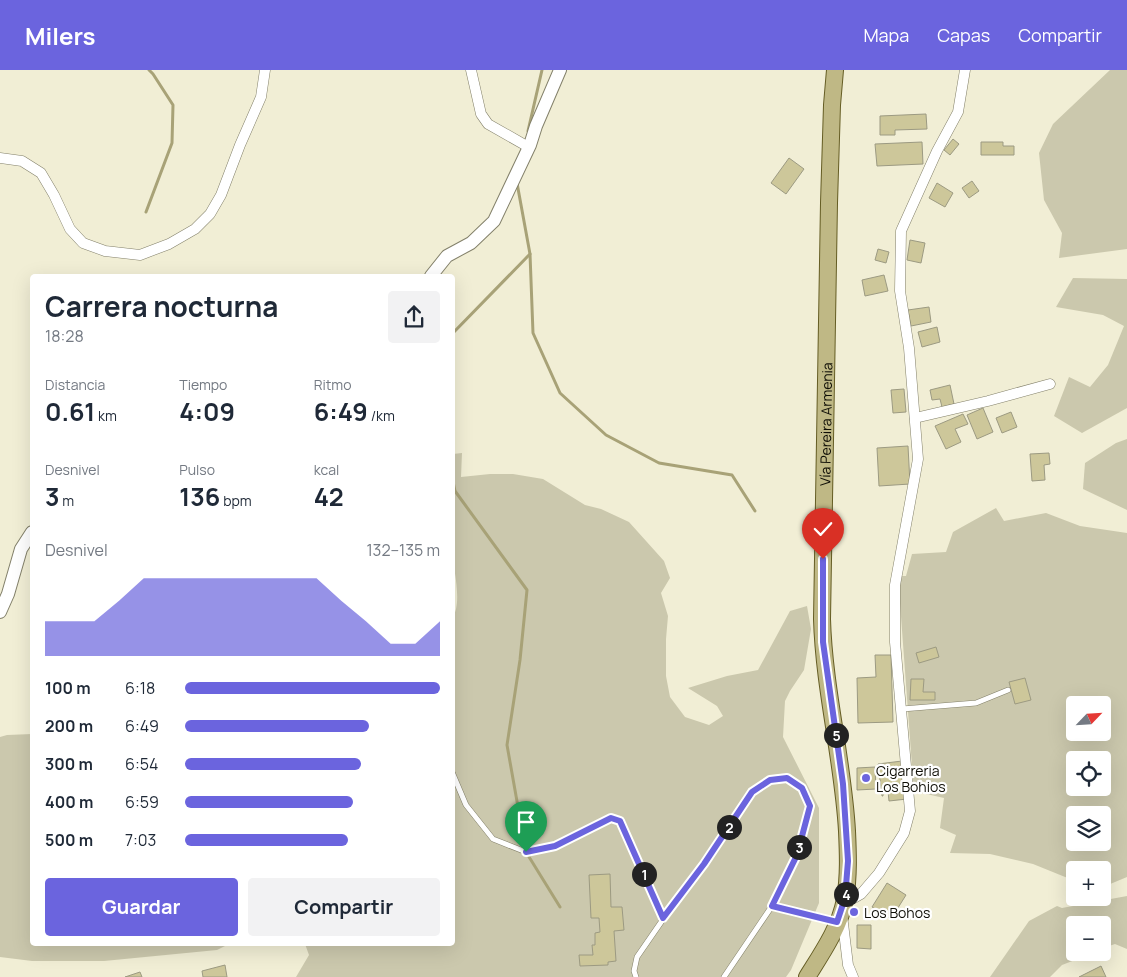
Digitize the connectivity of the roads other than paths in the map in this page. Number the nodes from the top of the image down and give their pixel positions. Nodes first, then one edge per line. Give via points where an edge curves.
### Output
1 (265, 70) edge
2 (471, 70) edge
3 (560, 70) edge
4 (835, 70) edge
5 (965, 70) edge
6 (530, 145) junction
7 (0, 158) edge
8 (433, 274) edge
9 (1050, 384) dead end
10 (914, 418) junction
11 (30, 535) edge
12 (0, 612) edge
13 (1008, 690) dead end
14 (902, 709) junction
15 (455, 779) edge
16 (772, 906) junction
17 (841, 911) junction
18 (663, 918) junction
19 (636, 977) edge
20 (724, 977) edge
21 (807, 977) edge
22 (853, 977) edge

1 - 7 street via 261,97 210,214 195,229 140,255 105,251 83,243 70,229 41,173 22,161
2 - 6 street via 481,114 488,124
3 - 6 street
4 - 17 main road, Vía Pereira Armenia via 829,202 822,619 846,815 848,861
5 - 10 street via 958,112 900,231 900,291 909,348
6 - 8 street via 494,222 471,243 447,256
9 - 10 street
10 - 14 street via 918,459 895,585
11 - 12 street via 21,549
13 - 14 lane via 976,702
14 - 17 street via 910,812 904,833 879,873
15 - 18 lane via 466,805 493,839 526,852 555,846 611,818 620,821
16 - 17 lane
16 - 18 lane via 797,855 810,806 802,788 787,778 770,780 752,792
16 - 20 lane
17 - 21 main road, Vía Pereira Armenia via 826,946
17 - 22 street via 848,965
18 - 19 lane via 637,957

